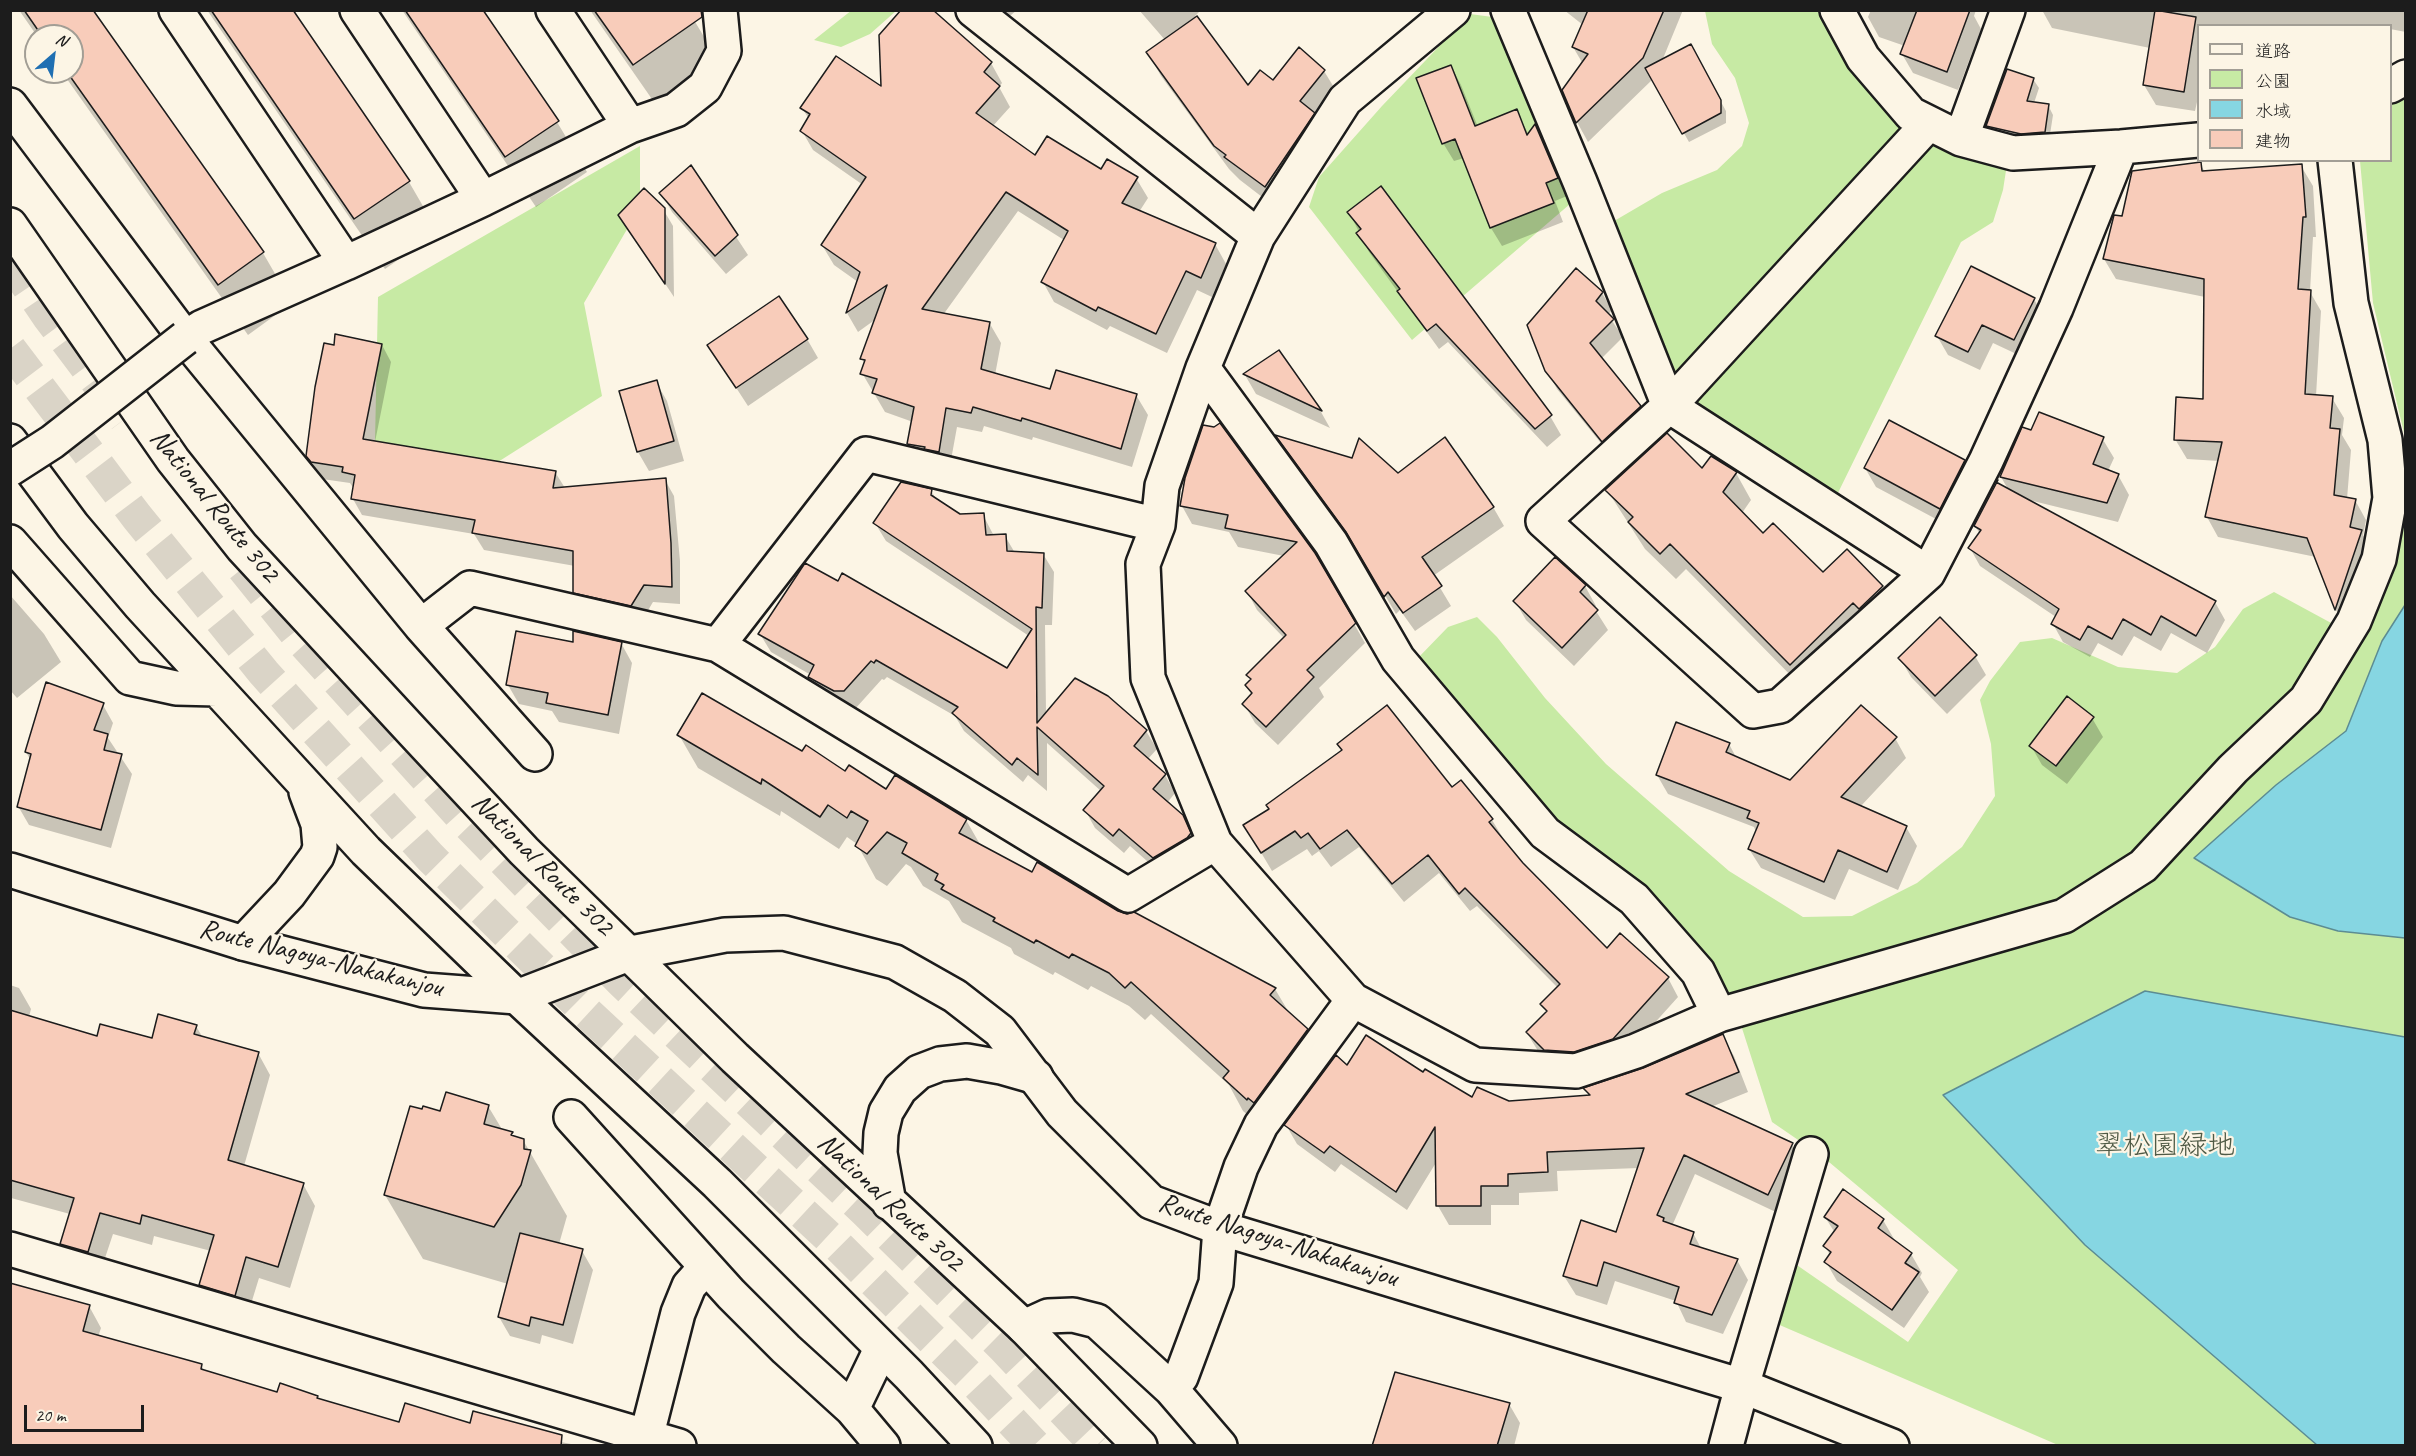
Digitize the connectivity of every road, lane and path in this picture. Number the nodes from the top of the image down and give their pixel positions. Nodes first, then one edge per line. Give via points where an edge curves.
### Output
1 (176, 10) edge
2 (357, 10) edge
3 (553, 10) edge
4 (720, 10) edge
5 (974, 10) edge
6 (1453, 10) edge
7 (1508, 10) edge
8 (1837, 10) edge
9 (2008, 10) edge
10 (2406, 77) edge
11 (2392, 85) edge
12 (10, 105) edge
13 (1929, 123) junction
14 (630, 126) junction
15 (1961, 139) junction
16 (2197, 140) edge
17 (2121, 147) junction
18 (2335, 162) edge
19 (483, 200) junction
20 (10, 225) edge
21 (1258, 236) junction
22 (346, 263) junction
23 (185, 338) junction
24 (1203, 368) junction
25 (1670, 406) junction
26 (10, 441) edge
27 (10, 469) edge
28 (1158, 525) junction
29 (10, 542) edge
30 (1928, 573) junction
31 (421, 626) junction
32 (718, 645) junction
33 (217, 689) junction
34 (535, 754) dead end
35 (303, 783) junction
36 (1215, 843) junction
37 (10, 870) edge
38 (243, 943) junction
39 (631, 953) junction
40 (516, 997) junction
41 (1353, 1000) junction
42 (1719, 1015) junction
43 (1036, 1077) junction
44 (570, 1117) dead end
45 (1811, 1154) dead end
46 (889, 1203) junction
47 (1220, 1228) junction
48 (10, 1249) edge
49 (706, 1267) junction
50 (1024, 1327) junction
51 (881, 1349) junction
52 (1742, 1386) junction
53 (1171, 1389) junction
54 (852, 1409) junction
55 (646, 1440) edge
56 (679, 1446) edge
57 (883, 1446) edge
58 (975, 1446) edge
59 (1140, 1446) edge
60 (1220, 1446) edge
61 (1726, 1446) edge
62 (1892, 1446) edge

1 - 22 main road
2 - 19 main road
3 - 14 main road
4 - 14 main road via 724,51 705,87 676,110
5 - 21 main road
6 - 21 main road via 1345,100
7 - 25 main road
8 - 13 main road via 1863,58 1911,114
9 - 15 main road
10 - 11 main road
12 - 23 main road
13 - 15 main road
13 - 25 main road
14 - 19 main road
15 - 17 main road via 2013,153
16 - 17 main road
17 - 30 main road via 2056,308 1986,461
18 - 42 main road via 2351,303 2385,440 2390,498 2379,559 2354,621 2306,700 2233,769 2143,866 2064,916
19 - 22 main road
20 - 39 main road, National Route 302 via 173,460 242,547 518,845
21 - 24 main road
22 - 23 main road
23 - 27 main road, bridge via 52,442
23 - 31 main road
24 - 28 main road via 1162,486
24 - 42 main road via 1331,543 1398,659 1545,833 1634,899 1698,972
25 - 30 main road
25 - 30 main road via 1543,521 1753,711 1780,706
26 - 33 main road via 80,535
28 - 32 main road via 866,454
28 - 36 main road via 1143,564 1148,678
29 - 33 main road via 130,678 176,688
31 - 32 main road via 470,588
31 - 34 main road
32 - 36 main road via 1128,895
33 - 35 main road
35 - 38 main road via 318,824 317,856 289,894
35 - 40 main road via 403,889
36 - 41 main road
37 - 38 main road, Route Nagoya-Nakakanjou
38 - 40 main road, Route Nagoya-Nakakanjou via 424,990
39 - 40 main road, Route Nagoya-Nakakanjou
39 - 43 main road, Route Nagoya-Nakakanjou via 725,935 784,933 895,963 955,996 1000,1030
39 - 46 main road, National Route 302 via 735,1058
40 - 51 main road via 717,1183
41 - 42 main road via 1475,1065 1576,1071 1636,1051
41 - 47 main road via 1261,1125 1240,1167
43 - 46 main road via 967,1061 940,1064 919,1072 900,1089 886,1112 881,1133 880,1153
43 - 47 main road, Route Nagoya-Nakakanjou via 1062,1113 1151,1202
44 - 49 main road
45 - 52 main road
46 - 50 main road, National Route 302
47 - 52 main road, Route Nagoya-Nakakanjou
47 - 53 main road via 1216,1283 1181,1377
48 - 55 main road
49 - 54 main road via 786,1349
49 - 55 main road via 689,1286 678,1313
50 - 53 main road via 1048,1316 1073,1315 1097,1321
50 - 59 main road, National Route 302
51 - 54 main road
51 - 58 main road
52 - 61 main road
52 - 62 main road, Route Nagoya-Nakakanjou
53 - 60 main road
54 - 57 main road
55 - 56 main road

